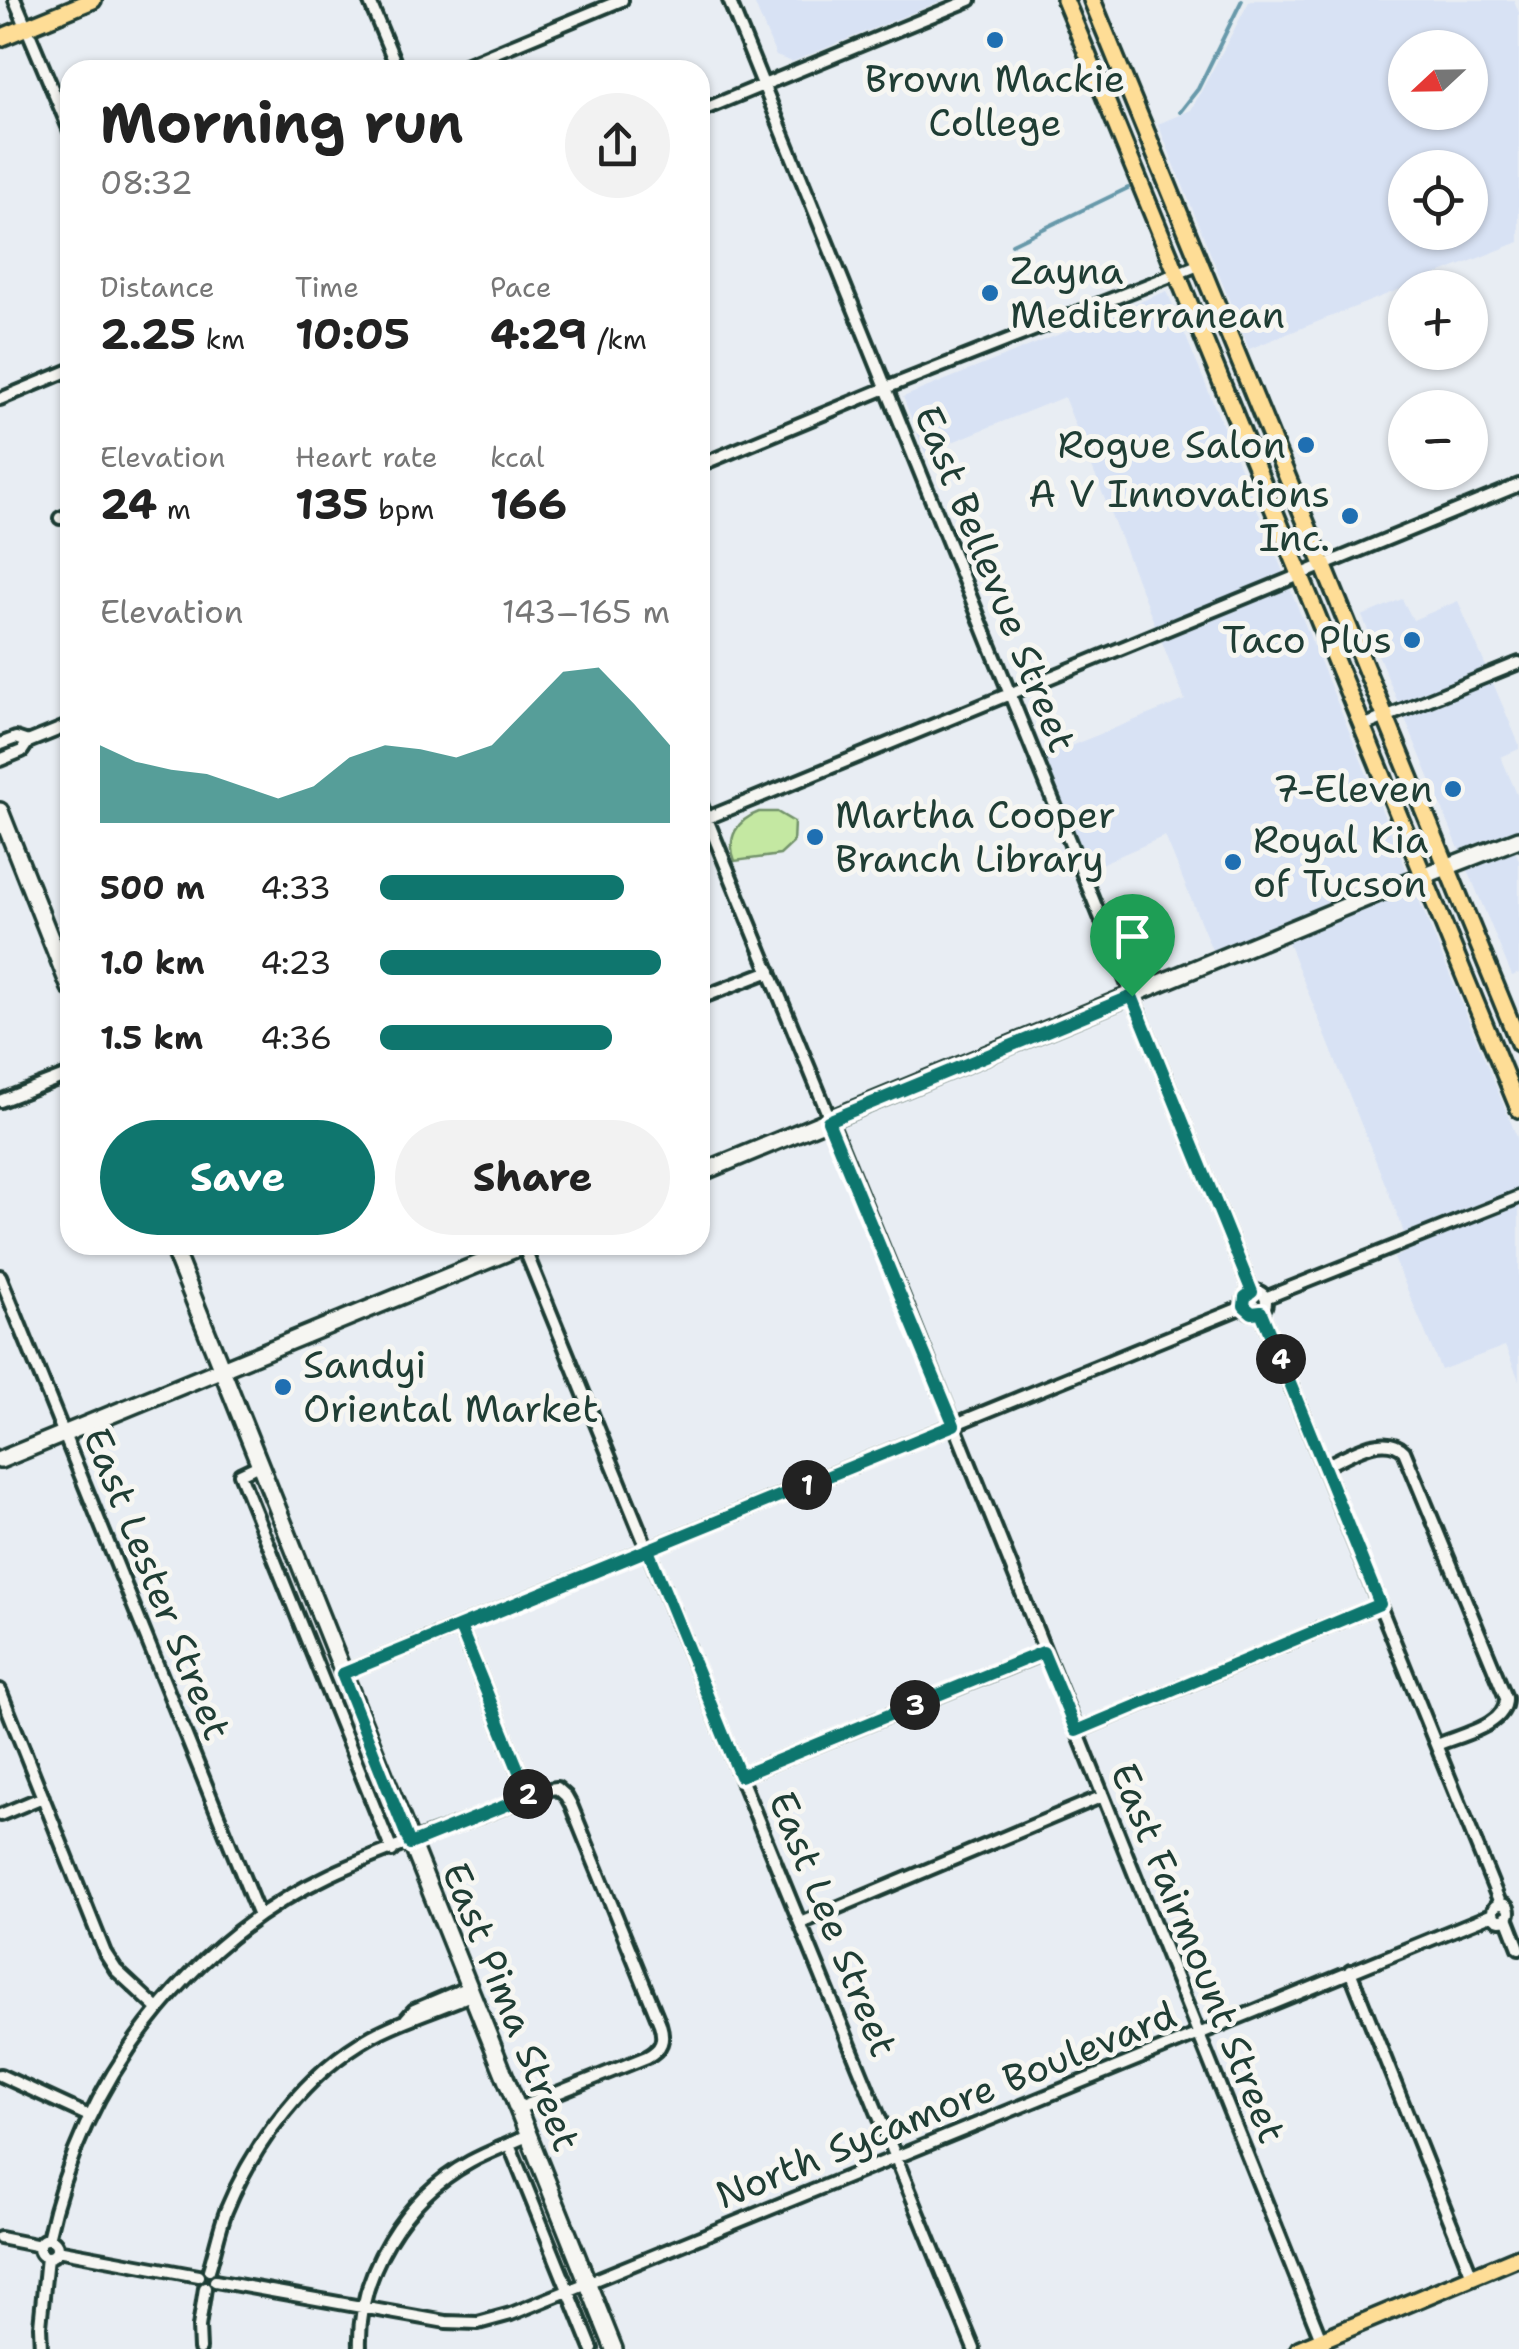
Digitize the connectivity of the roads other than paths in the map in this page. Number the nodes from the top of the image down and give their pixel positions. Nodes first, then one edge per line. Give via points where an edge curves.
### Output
1 (15, 0) edge
2 (93, 0) edge
3 (369, 0) edge
4 (622, 0) edge
5 (728, 0) edge
6 (970, 0) edge
7 (1065, 0) edge
8 (1092, 0) edge
9 (26, 28) junction
10 (0, 38) edge
11 (394, 60) edge
12 (477, 60) edge
13 (762, 86) junction
14 (710, 107) edge
15 (60, 108) edge
16 (1201, 264) junction
17 (1177, 274) junction
18 (60, 374) edge
19 (886, 388) junction
20 (0, 398) edge
21 (710, 462) edge
22 (1519, 485) edge
23 (1323, 563) junction
24 (1300, 573) junction
25 (1519, 662) edge
26 (1008, 693) junction
27 (1387, 717) junction
28 (1363, 726) junction
29 (60, 729) edge
30 (28, 742) junction
31 (0, 744) edge
32 (0, 760) edge
33 (0, 811) edge
34 (710, 817) edge
35 (710, 836) edge
36 (1519, 839) edge
37 (1447, 867) junction
38 (1425, 876) junction
39 (60, 963) edge
40 (770, 971) junction
41 (710, 994) edge
42 (1132, 996) junction
43 (1519, 1043) edge
44 (60, 1078) edge
45 (0, 1101) edge
46 (1519, 1109) edge
47 (828, 1121) junction
48 (710, 1170) edge
49 (1519, 1197) edge
50 (176, 1255) edge
51 (500, 1255) edge
52 (528, 1255) edge
53 (0, 1276) edge
54 (1252, 1292) junction
55 (1265, 1298) junction
56 (1244, 1306) junction
57 (1261, 1312) junction
58 (221, 1369) junction
59 (954, 1425) junction
60 (64, 1434) junction
61 (0, 1460) edge
62 (259, 1465) junction
63 (1325, 1466) junction
64 (648, 1550) junction
65 (1380, 1604) junction
66 (460, 1627) junction
67 (1043, 1652) junction
68 (342, 1674) junction
69 (0, 1690) edge
70 (1076, 1731) junction
71 (1438, 1745) junction
72 (740, 1776) junction
73 (529, 1796) junction
74 (1103, 1796) junction
75 (43, 1797) junction
76 (0, 1815) edge
77 (410, 1844) junction
78 (392, 1850) junction
79 (1508, 1908) edge
80 (259, 1916) junction
81 (801, 1923) junction
82 (1519, 1948) edge
83 (1350, 1971) junction
84 (470, 1991) junction
85 (158, 2009) junction
86 (1199, 2034) junction
87 (0, 2075) edge
88 (517, 2110) junction
89 (90, 2116) junction
90 (527, 2136) junction
91 (509, 2144) junction
92 (896, 2157) junction
93 (0, 2238) edge
94 (44, 2242) junction
95 (52, 2254) junction
96 (1519, 2257) edge
97 (1472, 2276) junction
98 (207, 2279) junction
99 (588, 2285) junction
100 (569, 2292) junction
101 (363, 2306) junction
102 (1323, 2344) edge
103 (41, 2349) edge
104 (200, 2349) edge
105 (360, 2349) edge
106 (592, 2349) edge
107 (614, 2349) edge
108 (974, 2349) edge
109 (1300, 2349) edge

1 - 9 street
2 - 9 main road
3 - 11 street
4 - 12 street
5 - 13 street, East Bellevue Street
6 - 13 street
7 - 17 main road
8 - 16 main road
9 - 10 main road
9 - 15 street
13 - 14 street
13 - 19 street, East Bellevue Street
16 - 17 street
16 - 23 main road
17 - 19 street
17 - 24 main road
18 - 20 street
19 - 21 street
19 - 26 street, East Bellevue Street
22 - 23 street
23 - 24 street
23 - 27 main road
24 - 26 street
24 - 28 main road
25 - 27 street
26 - 34 street
26 - 42 street, East Bellevue Street
27 - 28 street
27 - 37 main road
28 - 38 main road
29 - 30 street
30 - 31 street
30 - 32 street
33 - 39 street
35 - 40 street, East Fairmount Street
36 - 37 street
37 - 38 street
37 - 43 main road
38 - 42 street
38 - 46 main road
40 - 41 street
40 - 47 street, East Fairmount Street
42 - 47 street
42 - 54 street, East Bellevue Street
44 - 45 street
47 - 48 street
47 - 59 street, East Fairmount Street
49 - 55 street
50 - 58 street, East Pima Street
51 - 58 street
52 - 64 street, East Lee Street
53 - 60 street, East Lester Street
54 - 55 street
54 - 56 street
55 - 57 street
56 - 57 street
56 - 59 street
57 - 63 street
58 - 60 street
58 - 62 street, East Pima Street
59 - 64 street
59 - 67 street, East Fairmount Street
60 - 61 street
60 - 80 street, East Lester Street
62 - 68 street, East Pima Street
62 - 78 street, East Pima Street via 240,1474
63 - 65 street
63 - 71 street via 1378,1443 1404,1451 1506,1698 1499,1717
64 - 66 street
64 - 72 street, East Lee Street
65 - 70 street
65 - 71 street
66 - 68 street
66 - 73 street
67 - 70 street, East Fairmount Street
67 - 72 street
68 - 77 street, East Pima Street
69 - 75 street
70 - 74 street, East Fairmount Street
71 - 79 street
72 - 81 street, East Lee Street
73 - 77 street
73 - 88 street via 551,1788 570,1805 663,2041 647,2057
74 - 81 street
74 - 86 street, East Fairmount Street
75 - 76 street
75 - 85 street via 105,1953
77 - 78 street
77 - 84 street, East Pima Street
78 - 80 street via 330,1874
79 - 82 street
79 - 83 street, North Sycamore Boulevard via 1494,1907 1493,1914
80 - 85 street via 210,1954
81 - 92 street, East Lee Street
83 - 86 street, North Sycamore Boulevard
83 - 97 street
84 - 88 street, East Pima Street
84 - 98 street via 368,2038 330,2066 273,2128 225,2213
85 - 89 street
86 - 92 street, North Sycamore Boulevard
86 - 102 street, East Fairmount Street
87 - 89 street
88 - 90 street, East Pima Street
89 - 94 street
90 - 91 street
90 - 99 street, East Pima Street
91 - 100 street, East Pima Street
91 - 101 street via 436,2184 400,2224 374,2268
92 - 99 street, North Sycamore Boulevard
92 - 108 street, East Lee Street
93 - 94 street
94 - 95 street via 42,2254
95 - 98 street, North Sycamore Boulevard
95 - 103 street
96 - 97 main road
97 - 102 main road
98 - 101 street, North Sycamore Boulevard
98 - 104 street
99 - 100 street, North Sycamore Boulevard
99 - 107 street, East Pima Street
100 - 101 street, North Sycamore Boulevard via 478,2323
100 - 106 street, East Pima Street
101 - 105 street
102 - 109 main road

